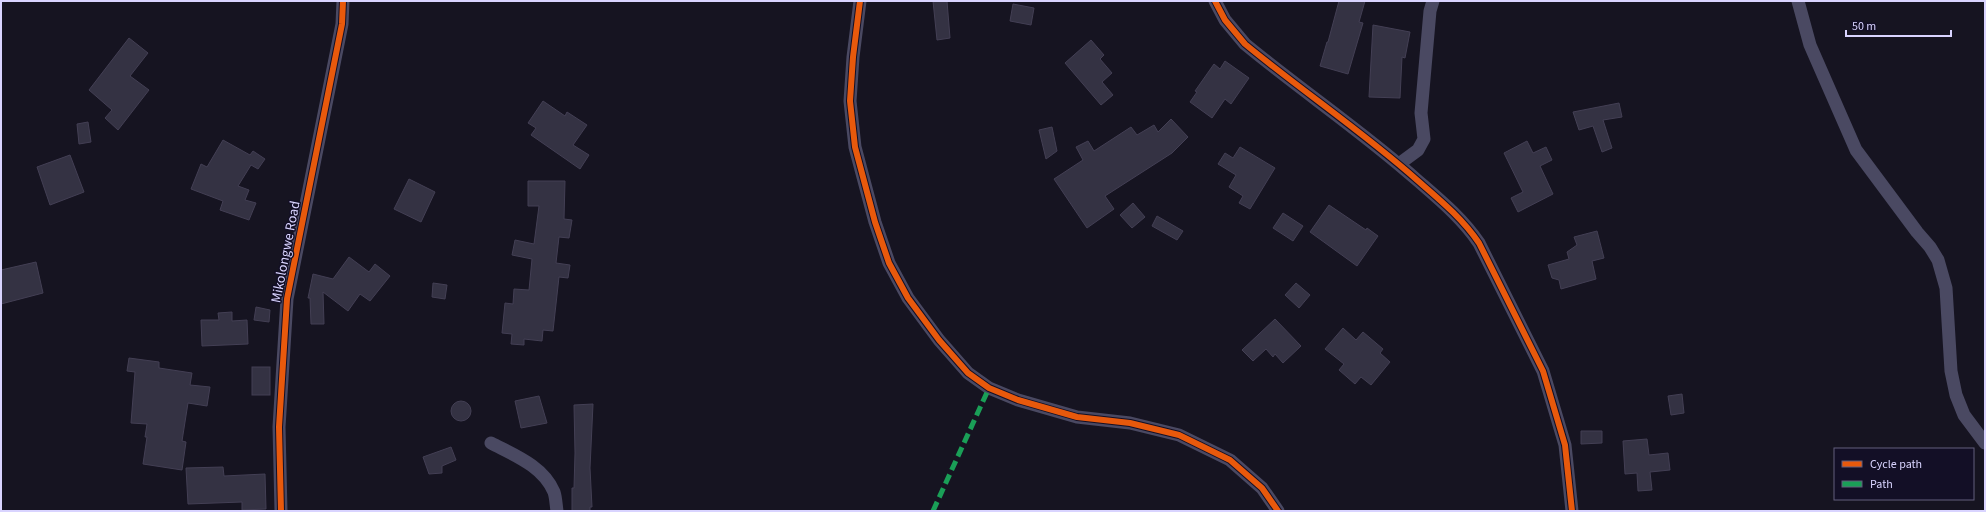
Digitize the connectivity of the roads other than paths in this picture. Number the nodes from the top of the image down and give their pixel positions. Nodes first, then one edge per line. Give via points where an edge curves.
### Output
1 (343, 1) edge
2 (860, 1) edge
3 (1215, 1) edge
4 (1433, 1) edge
5 (1798, 1) edge
6 (1399, 164) junction
7 (491, 443) dead end
8 (1985, 443) edge
9 (281, 495) junction
10 (281, 511) edge
11 (290, 511) edge
12 (557, 511) edge
13 (1278, 511) edge
14 (1572, 511) edge

1 - 9 street, Mikolongwe Road via 342,24 287,299 280,427
2 - 13 street via 850,102 856,147 875,222 889,263 908,298 939,340 968,374 988,388 1018,400 1077,417 1130,423 1179,435 1230,460 1262,488
3 - 6 street via 1225,20 1245,44
4 - 6 street via 1421,113 1424,139 1418,150
5 - 8 street via 1810,45 1856,150 1938,260 1946,288 1956,395 1964,415
6 - 14 street via 1458,216 1483,250 1549,387 1565,445
7 - 12 street via 528,462 546,479 554,493
9 - 10 street, Mikolongwe Road
9 - 11 street

